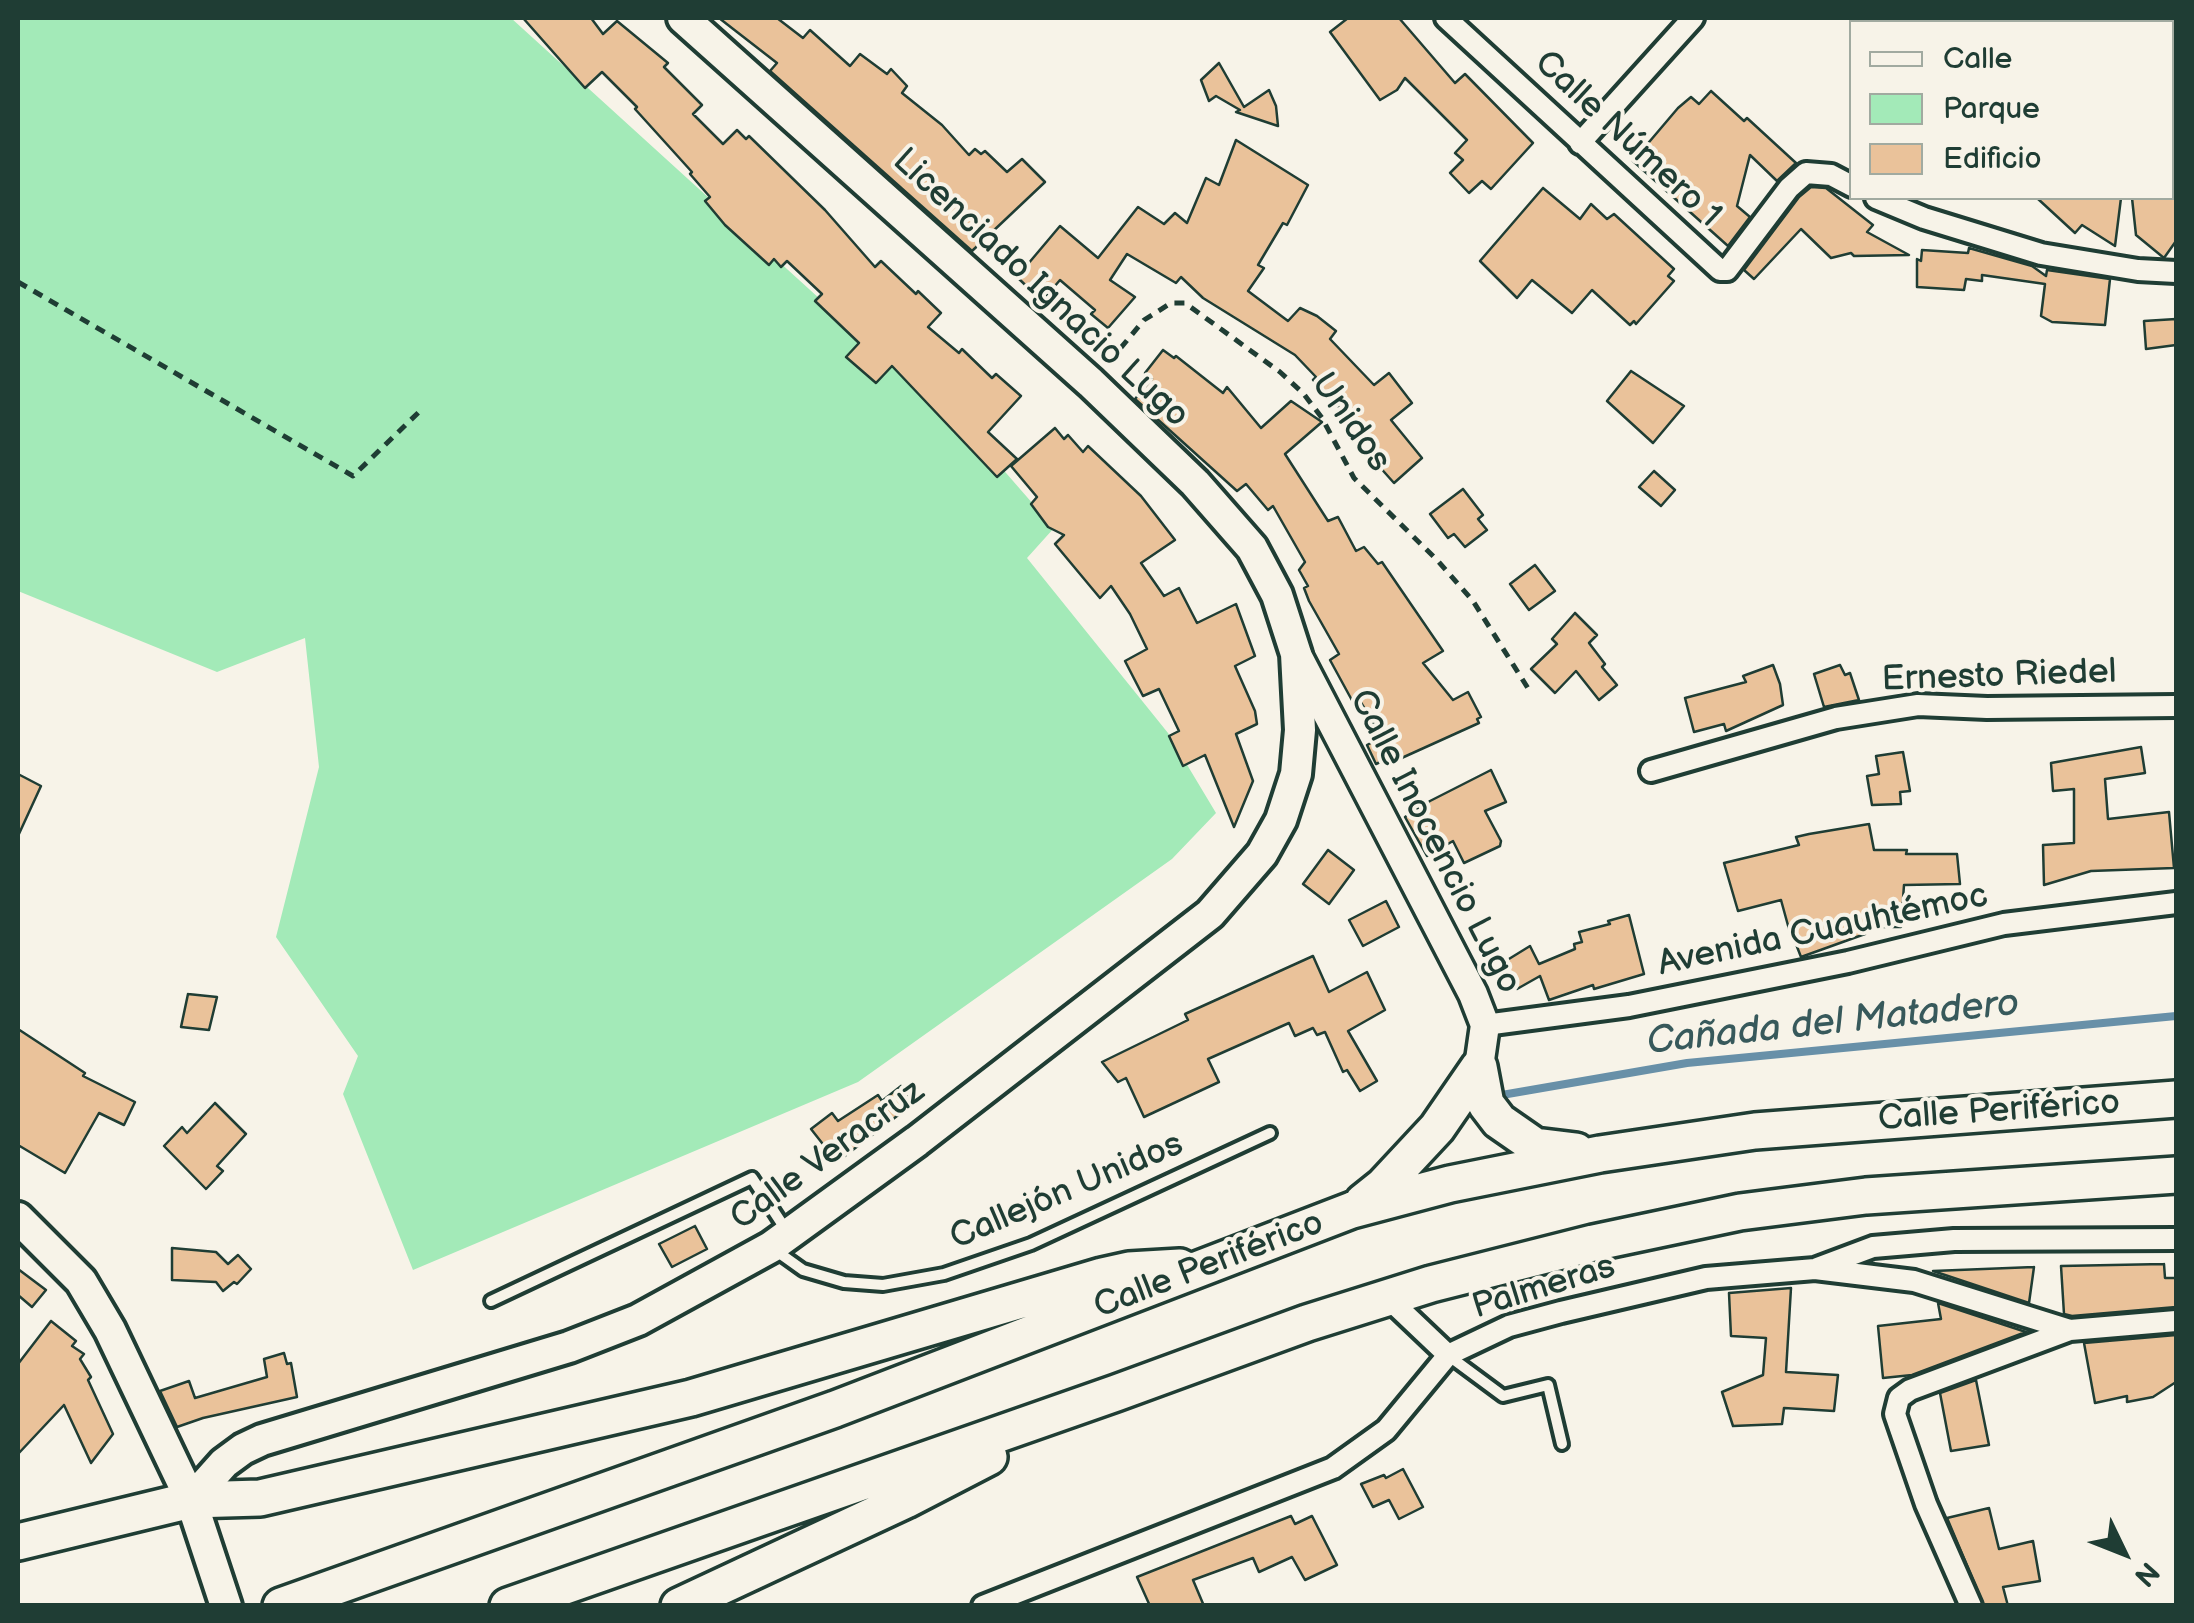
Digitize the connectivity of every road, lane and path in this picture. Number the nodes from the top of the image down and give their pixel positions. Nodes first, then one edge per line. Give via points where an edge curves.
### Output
1 (684, 18) edge
2 (1446, 18) edge
3 (1693, 18) edge
4 (1580, 143) junction
5 (1849, 184) edge
6 (1881, 200) edge
7 (2176, 272) edge
8 (18, 282) edge
9 (1091, 383) junction
10 (421, 410) dead end
11 (1296, 654) junction
12 (1531, 694) dead end
13 (2176, 706) edge
14 (1652, 770) dead end
15 (2176, 903) edge
16 (1484, 1026) junction
17 (1479, 1067) junction
18 (2176, 1099) edge
19 (1270, 1133) dead end
20 (1600, 1154) junction
21 (2176, 1174) edge
22 (1352, 1210) junction
23 (18, 1218) edge
24 (2176, 1239) edge
25 (779, 1240) junction
26 (1211, 1266) junction
27 (1815, 1269) junction
28 (1388, 1298) junction
29 (491, 1301) dead end
30 (2176, 1321) edge
31 (2070, 1330) junction
32 (1448, 1355) junction
33 (1116, 1393) junction
34 (1562, 1444) dead end
35 (191, 1500) junction
36 (18, 1542) edge
37 (226, 1606) edge
38 (281, 1606) edge
39 (508, 1606) edge
40 (679, 1606) edge
41 (983, 1606) edge
42 (1971, 1606) edge

1 - 9 main road, Licenciado Ignacio Lugo
2 - 4 street, Calle Número 1
3 - 4 street
4 - 5 street, Calle Número 1 via 1720,270 1727,270 1806,172
6 - 7 street via 2041,254
8 - 10 path via 353,476
9 - 11 main road, Licenciado Ignacio Lugo via 1252,548 1277,595
9 - 12 path, Unidos via 1144,320 1172,303 1185,304 1246,344 1303,392 1354,478 1472,601
11 - 16 street, Calle Inocencio Lugo
11 - 25 main road, Calle Veracruz via 1296,774 1280,820 1238,884 1164,950
13 - 14 street, Ernesto Riedel via 1918,705 1836,718
15 - 16 street, Avenida Cuauhtémoc via 2004,924 1629,1006
16 - 17 street, Calle Inocencio Lugo
17 - 20 highway via 1486,1104 1517,1136 1534,1146
17 - 22 highway via 1412,1157
18 - 20 highway, Calle Periférico via 1754,1132
19 - 25 lane, Callejón Unidos via 1031,1244 944,1274 884,1285 844,1282 803,1270
20 - 22 highway, Calle Periférico
21 - 28 highway via 1740,1212
22 - 26 highway, Calle Periférico
23 - 35 main road via 81,1281
24 - 27 street via 1954,1240 1873,1247
25 - 29 lane via 752,1178
25 - 35 main road, Calle Veracruz via 638,1320 569,1347 262,1440 224,1463
26 - 35 highway via 1102,1276 691,1398 260,1498
26 - 38 highway, Calle Periférico via 836,1409
27 - 31 street, Palmeras via 1914,1282
27 - 32 street, Palmeras via 1706,1278 1508,1326
28 - 32 street
28 - 33 highway
30 - 31 street, Palmeras
31 - 42 street, Palmeras via 1899,1398 1896,1414 1920,1486
32 - 34 lane via 1503,1396 1548,1385
32 - 41 street, Palmeras via 1386,1430 1333,1468
33 - 39 highway
33 - 40 highway
35 - 36 highway
35 - 37 main road

